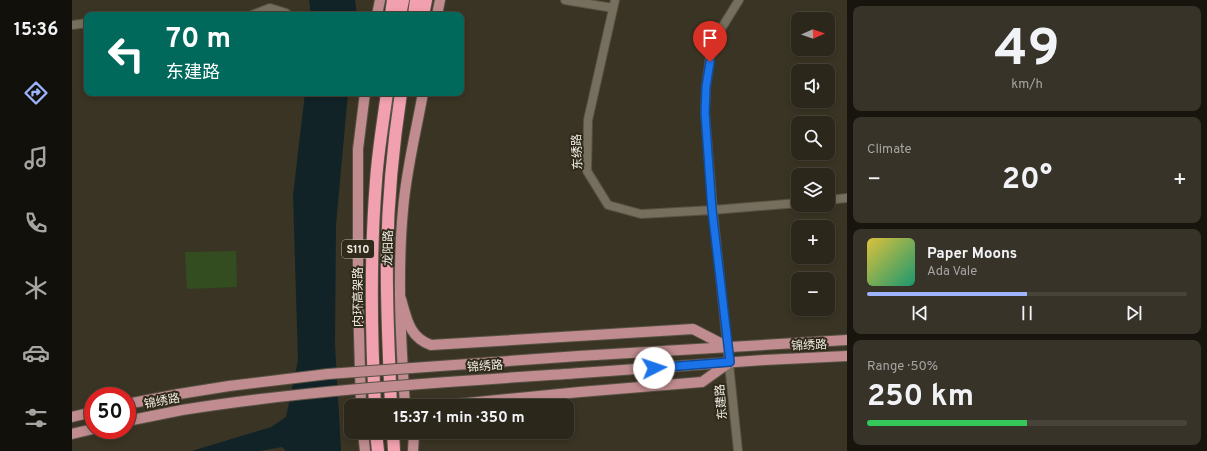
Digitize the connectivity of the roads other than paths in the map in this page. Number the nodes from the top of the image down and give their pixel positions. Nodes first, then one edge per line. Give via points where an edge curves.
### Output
1 (380, 0) edge
2 (393, 0) edge
3 (403, 0) edge
4 (416, 0) edge
5 (426, 0) edge
6 (440, 0) edge
7 (565, 0) edge
8 (738, 0) edge
9 (614, 4) edge
10 (260, 12) edge
11 (283, 12) edge
12 (378, 12) edge
13 (391, 12) edge
14 (401, 12) edge
15 (414, 12) edge
16 (424, 12) edge
17 (438, 12) edge
18 (84, 23) edge
19 (72, 25) edge
20 (365, 96) edge
21 (382, 96) edge
22 (387, 96) edge
23 (401, 96) edge
24 (405, 96) edge
25 (422, 96) edge
26 (379, 145) junction
27 (394, 146) junction
28 (847, 198) edge
29 (835, 199) edge
30 (791, 204) edge
31 (712, 210) junction
32 (401, 299) junction
33 (847, 340) edge
34 (728, 347) junction
35 (847, 356) edge
36 (730, 362) junction
37 (361, 399) edge
38 (375, 399) edge
39 (391, 399) edge
40 (405, 399) edge
41 (504, 399) edge
42 (136, 402) edge
43 (84, 414) edge
44 (72, 417) edge
45 (136, 419) edge
46 (84, 431) edge
47 (72, 434) edge
48 (364, 439) edge
49 (377, 439) edge
50 (393, 439) edge
51 (407, 439) edge
52 (414, 439) edge
53 (365, 451) edge
54 (378, 451) edge
55 (394, 451) edge
56 (408, 451) edge
57 (413, 451) edge
58 (738, 451) edge

1 - 12 main road
2 - 13 highway
3 - 14 highway
4 - 15 highway
5 - 16 highway
6 - 17 main road
7 - 9 street
8 - 31 street, 东建路 via 711,50 706,87 705,113
9 - 31 street, 东绣路 via 588,120 587,171 608,206 642,214
10 - 11 street via 270,8
18 - 19 street
20 - 37 main road, S110 via 358,149
21 - 26 highway
22 - 26 highway, 内环高架路
23 - 27 highway
24 - 27 highway
25 - 32 main road, 龙阳路 via 404,201
26 - 38 highway, 内环高架路 via 371,299
27 - 39 highway via 387,254
28 - 29 street
30 - 31 street, 东绣路
31 - 34 street, 东建路
32 - 34 main road via 413,332 431,345 693,329
32 - 40 main road, 龙阳路
33 - 34 main road, 锦绣路
34 - 36 street, 东建路
34 - 42 main road, 锦绣路, bridge via 328,374 228,386
35 - 36 main road, 锦绣路
36 - 41 main road via 702,382
36 - 45 main road, 锦绣路, bridge via 330,390 231,402
36 - 58 street, 东建路
43 - 44 main road
46 - 47 main road
48 - 53 main road
49 - 54 highway
50 - 55 highway
51 - 56 main road
52 - 57 main road

